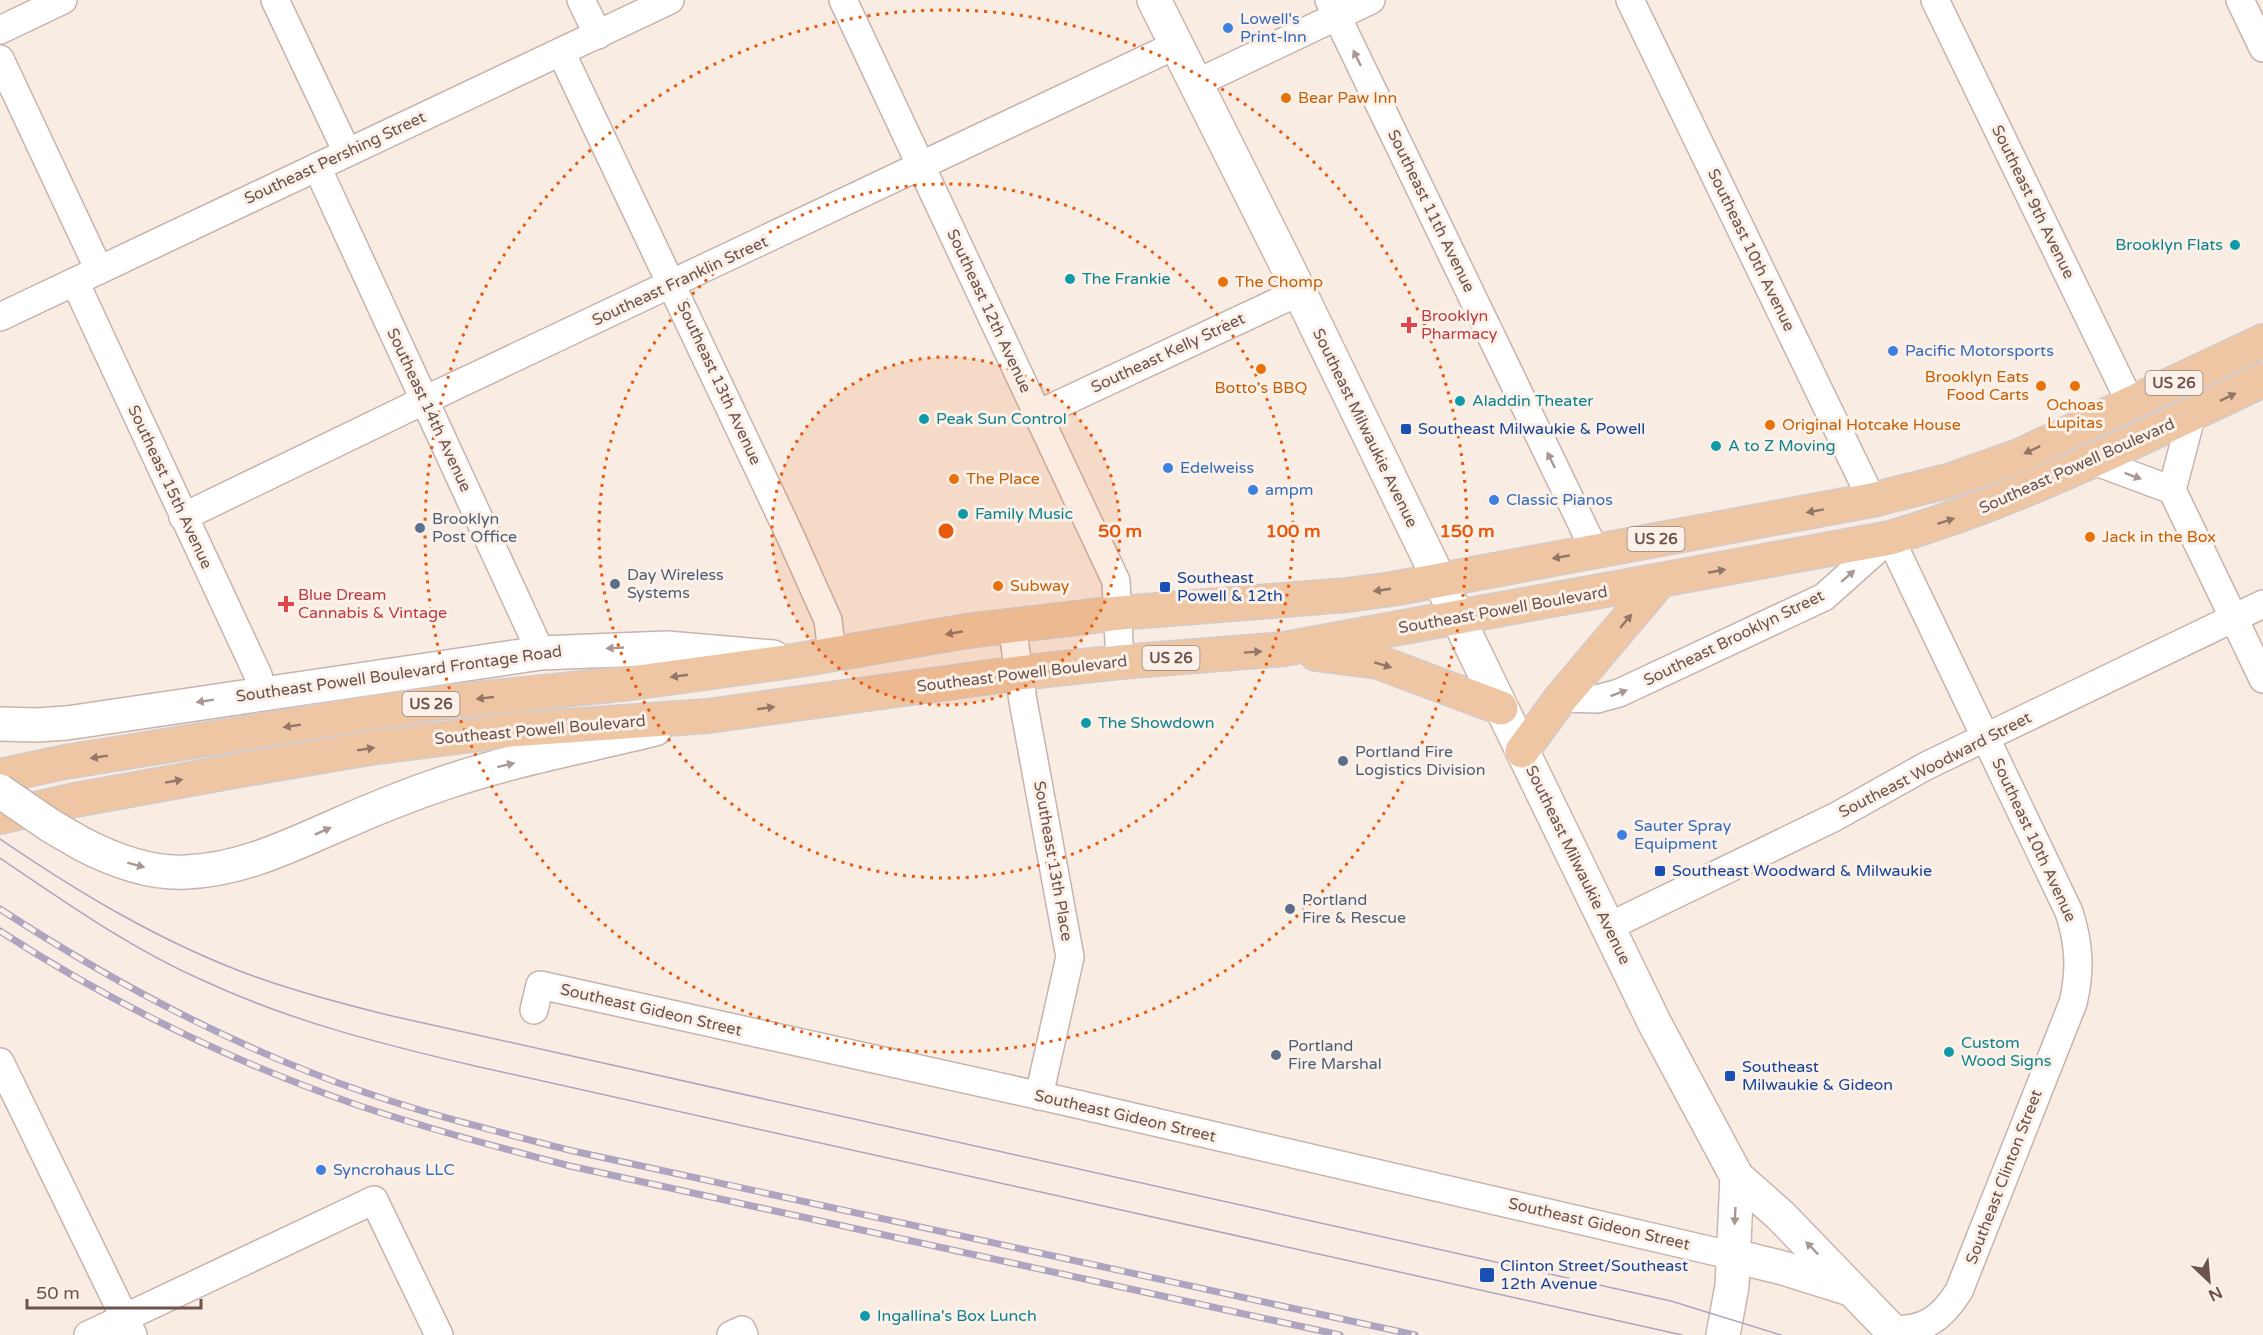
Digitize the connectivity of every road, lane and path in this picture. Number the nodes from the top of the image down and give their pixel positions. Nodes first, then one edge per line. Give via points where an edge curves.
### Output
1 (63, 0) edge
2 (275, 0) edge
3 (581, 0) edge
4 (670, 0) edge
5 (843, 0) edge
6 (1154, 0) edge
7 (1371, 0) edge
8 (1630, 0) edge
9 (1935, 0) edge
10 (2240, 0) edge
11 (1333, 8) edge
12 (0, 30) edge
13 (598, 35) junction
14 (1176, 45) junction
15 (2263, 48) edge
16 (561, 52) junction
17 (0, 59) edge
18 (1195, 84) junction
19 (347, 152) junction
20 (923, 166) junction
21 (317, 167) junction
22 (87, 276) junction
23 (673, 284) junction
24 (1299, 292) junction
25 (0, 317) edge
26 (2263, 341) edge
27 (2263, 380) edge
28 (424, 400) junction
29 (2131, 404) junction
30 (1038, 414) junction
31 (2192, 414) junction
32 (2094, 461) junction
33 (1918, 489) junction
34 (2172, 490) junction
35 (1872, 500) junction
36 (183, 517) junction
37 (1890, 538) junction
38 (1848, 546) junction
39 (1595, 551) junction
40 (1439, 579) junction
41 (1659, 582) junction
42 (2263, 604) edge
43 (1119, 613) junction
44 (2234, 618) junction
45 (1458, 619) junction
46 (1012, 625) junction
47 (1284, 650) junction
48 (541, 653) junction
49 (832, 654) junction
50 (799, 660) junction
51 (1120, 662) junction
52 (1019, 673) junction
53 (2263, 679) edge
54 (262, 693) junction
55 (1562, 698) junction
56 (1502, 708) junction
57 (708, 716) junction
58 (0, 724) edge
59 (1986, 737) junction
60 (1522, 751) junction
61 (0, 776) edge
62 (0, 791) edge
63 (0, 817) edge
64 (1608, 927) junction
65 (2079, 949) joint
66 (534, 1010) dead end
67 (2, 1069) edge
68 (1039, 1096) junction
69 (1737, 1177) junction
70 (1734, 1256) junction
71 (1853, 1290) junction
72 (129, 1326) edge
73 (1894, 1333) edge
74 (88, 1335) edge
75 (439, 1335) edge
76 (1723, 1335) edge

1 - 12 street
2 - 19 street
3 - 13 street
4 - 13 street, Southeast Pershing Street
5 - 20 street, Southeast 12th Avenue
6 - 14 main road, Southeast Milwaukie Avenue
7 - 11 street
8 - 35 street, Southeast 10th Avenue
9 - 29 street, Southeast 9th Avenue
10 - 15 street
11 - 18 street
39 -> 11 street, Southeast 11th Avenue
13 - 16 street, Southeast Pershing Street
14 - 18 main road, Southeast Milwaukie Avenue
14 - 20 street, Southeast Franklin Street
16 - 19 street, Southeast Pershing Street
16 - 23 street, Southeast 13th Avenue
17 - 22 street, Southeast 15th Avenue
18 - 24 main road, Southeast Milwaukie Avenue
19 - 21 street, Southeast Pershing Street
20 - 23 street, Southeast Franklin Street
20 - 30 street, Southeast 12th Avenue
21 - 22 street, Southeast Pershing Street
21 - 28 street, Southeast 14th Avenue
22 - 25 street, Southeast Pershing Street
22 - 36 street, Southeast 15th Avenue
23 - 28 street, Southeast Franklin Street
23 - 49 street, Southeast 13th Avenue via 828,620
24 - 30 street, Southeast Kelly Street
24 - 40 main road, Southeast Milwaukie Avenue
26 - 29 main road, Southeast Powell Boulevard / US 26
31 -> 27 main road, Southeast Powell Boulevard / US 26
28 - 36 street, Southeast Franklin Street
28 - 48 street, Southeast 14th Avenue
29 -> 33 main road, Southeast Powell Boulevard / US 26 via 2019,456
30 - 43 street, Southeast 12th Avenue via 1116,581
31 - 32 main road, Southeast Powell Boulevard / US 26
31 - 34 street
32 -> 34 street
37 -> 32 main road, Southeast Powell Boulevard / US 26 via 1963,515
33 - 35 main road, Southeast Powell Boulevard / US 26
33 - 37 main road
34 - 44 street
35 - 38 main road
35 -> 39 main road, Southeast Powell Boulevard / US 26
36 - 54 street, Southeast 15th Avenue via 258,675
37 - 38 main road, Southeast Powell Boulevard / US 26
55 -> 37 street, Southeast Brooklyn Street via 1597,699 1619,693 1824,597
37 - 59 street, Southeast 10th Avenue
41 -> 38 main road, Southeast Powell Boulevard / US 26
39 -> 40 main road, Southeast Powell Boulevard / US 26
40 -> 43 main road, Southeast Powell Boulevard / US 26 via 1347,595
40 - 45 main road, Southeast Milwaukie Avenue
41 - 45 main road, Southeast Powell Boulevard / US 26
55 -> 41 main road
42 - 44 street, Southeast Woodward Street
43 - 46 main road, Southeast Powell Boulevard / US 26
43 - 51 street, Southeast 12th Avenue
44 - 53 street
44 - 59 street, Southeast Woodward Street
45 - 47 main road, Southeast Powell Boulevard / US 26
45 - 56 main road, Southeast Milwaukie Avenue
46 -> 49 main road, Southeast Powell Boulevard / US 26
46 - 52 street, Southeast 13th Place
51 -> 47 main road, Southeast Powell Boulevard / US 26
47 -> 56 main road via 1378,662
50 -> 48 main road, Southeast Powell Boulevard Frontage Road via 667,648
48 - 54 main road, Southeast Powell Boulevard Frontage Road
49 - 50 main road, Southeast Powell Boulevard / US 26
50 -> 61 main road, Southeast Powell Boulevard / US 26 via 631,683 445,702 65,762
51 - 52 main road, Southeast Powell Boulevard / US 26
57 -> 52 main road, Southeast Powell Boulevard / US 26
52 - 68 street, Southeast 13th Place via 1070,957
54 -> 58 main road, Southeast Powell Boulevard Frontage Road via 67,723
55 - 60 main road
56 - 60 main road, Southeast Milwaukie Avenue
62 -> 57 main road, bridge via 51,826 111,858 162,871 184,872 238,865 272,854 402,797 465,776
63 -> 57 main road, Southeast Powell Boulevard / US 26 via 157,784 370,748 512,730
59 - 64 street, Southeast Woodward Street via 1835,817
59 - 65 street, Southeast 10th Avenue via 2069,912
60 - 64 main road, Southeast Milwaukie Avenue
64 - 69 main road, Southeast Milwaukie Avenue
65 - 73 street, Southeast Clinton Street via 2073,1003 1959,1291 1927,1325
66 - 68 street, Southeast Gideon Street via 540,985
67 - 72 street
68 - 70 street, Southeast Gideon Street
69 -> 70 main road
71 -> 69 main road
70 - 71 main road
70 - 76 main road
71 - 73 main road
72 - 74 street
72 - 75 street via 374,1200

